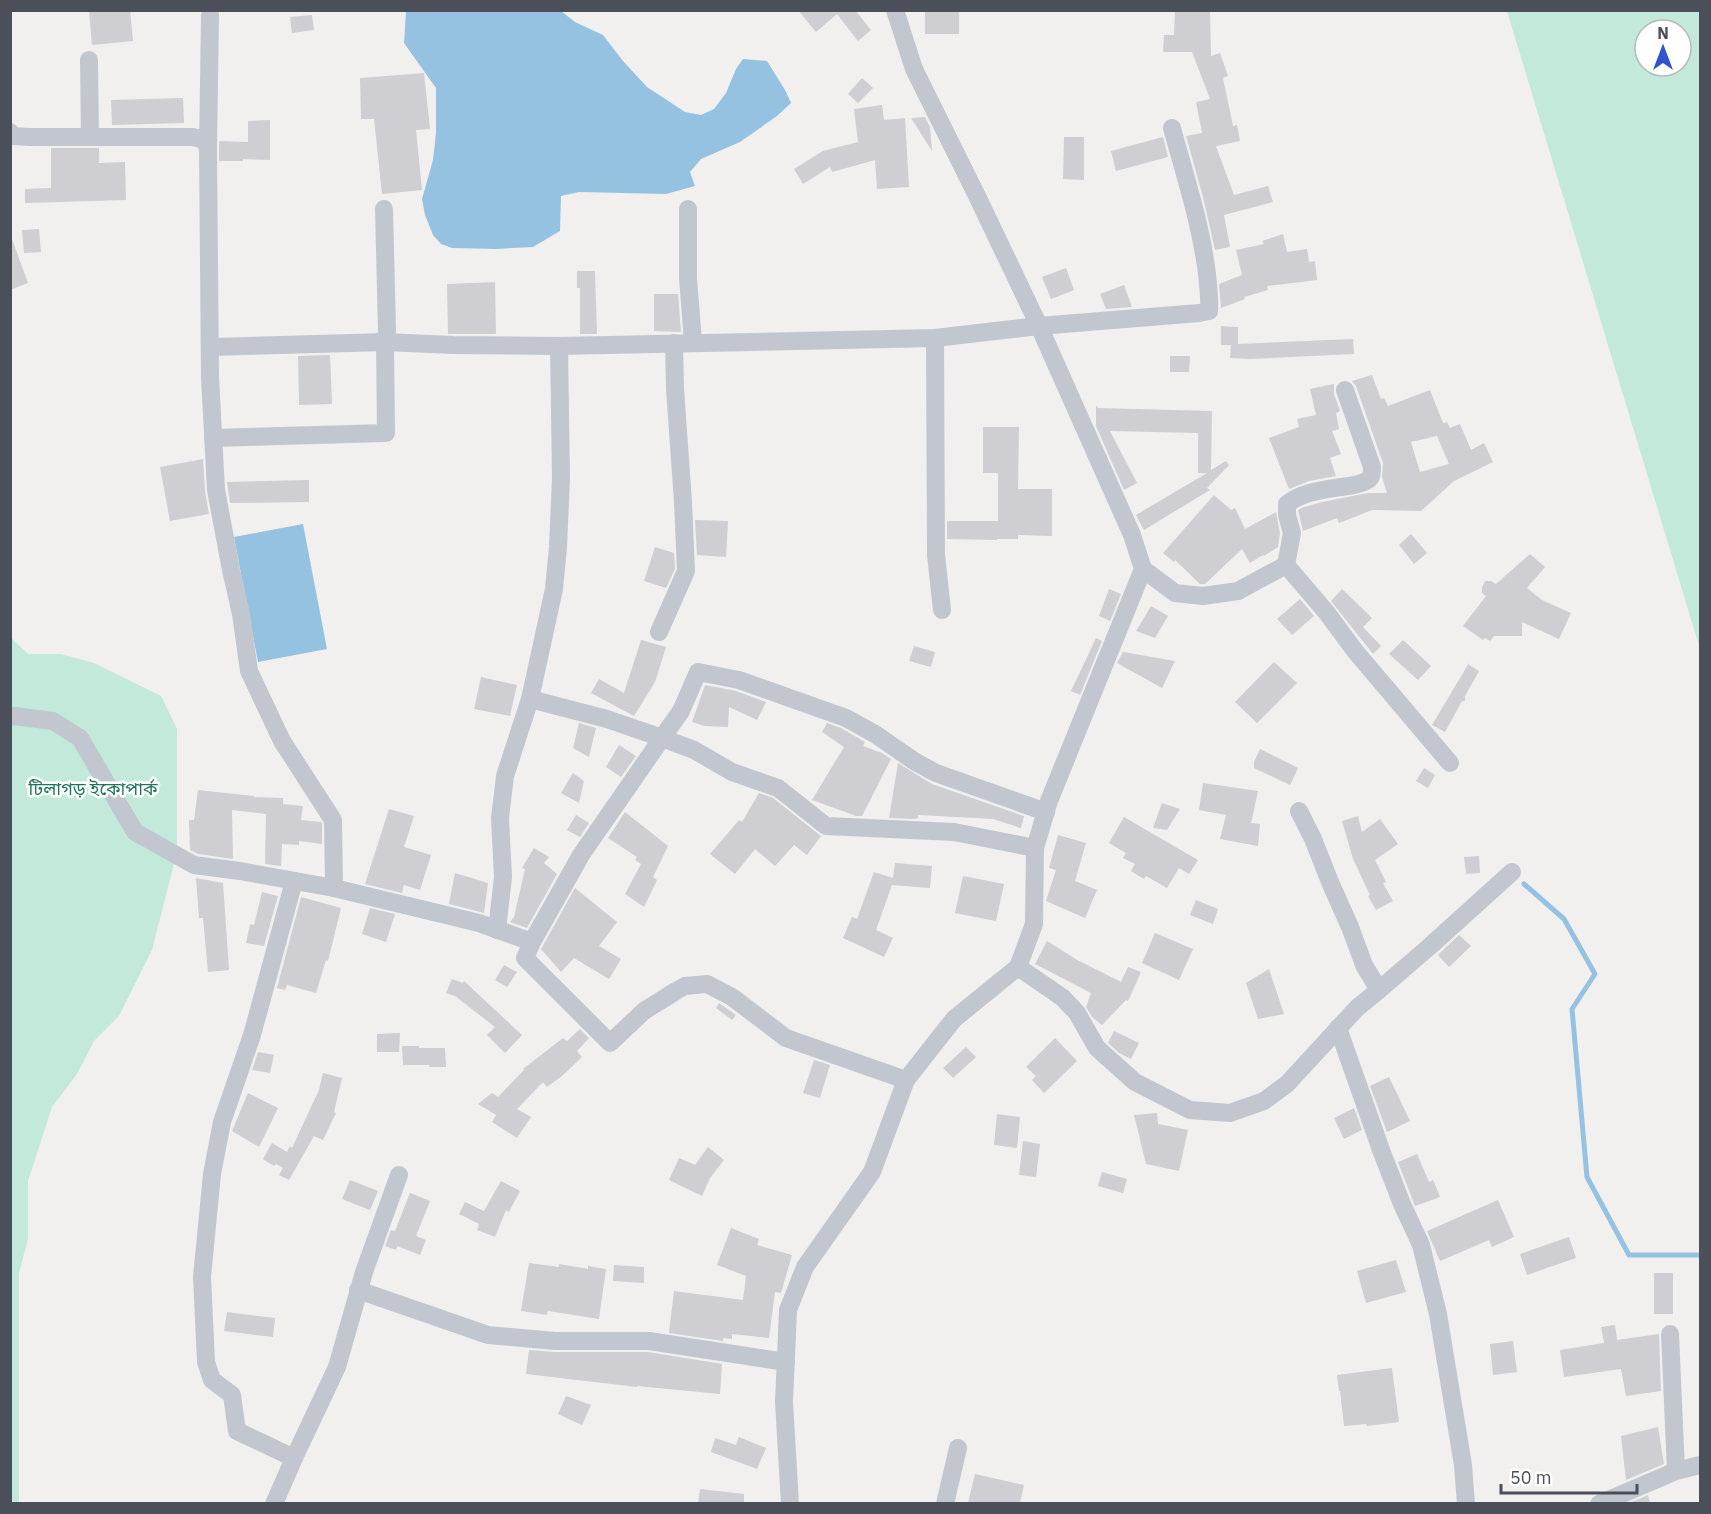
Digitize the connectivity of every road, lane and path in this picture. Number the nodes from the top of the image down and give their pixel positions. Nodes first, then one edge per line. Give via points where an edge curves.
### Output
1 (895, 10) edge
2 (210, 15) dead end
3 (89, 60) dead end
4 (1172, 128) dead end
5 (10, 132) edge
6 (90, 137) junction
7 (208, 149) junction
8 (384, 208) dead end
9 (688, 208) dead end
10 (1039, 326) junction
11 (935, 338) junction
12 (385, 342) junction
13 (693, 342) junction
14 (674, 343) junction
15 (559, 346) junction
16 (210, 347) junction
17 (1345, 390) dead end
18 (213, 438) junction
19 (1286, 565) junction
20 (1143, 569) junction
21 (942, 610) dead end
22 (659, 632) dead end
23 (530, 699) junction
24 (10, 717) edge
25 (662, 738) junction
26 (1450, 763) dead end
27 (1299, 811) dead end
28 (1046, 812) junction
29 (1035, 849) junction
30 (1512, 872) dead end
31 (294, 881) junction
32 (334, 888) junction
33 (497, 930) junction
34 (532, 942) junction
35 (1018, 967) junction
36 (1379, 990) junction
37 (1338, 1028) junction
38 (906, 1080) junction
39 (399, 1175) dead end
40 (358, 1290) junction
41 (1670, 1334) dead end
42 (786, 1362) junction
43 (958, 1448) dead end
44 (294, 1458) junction
45 (1701, 1465) edge
46 (1676, 1471) junction
47 (274, 1503) edge
48 (790, 1503) edge
49 (945, 1503) edge
50 (1466, 1503) edge
51 (1599, 1503) edge

1 - 10 street via 914,69
2 - 7 street
3 - 6 street
4 - 10 street via 1196,213 1209,311
5 - 6 street via 13,136
6 - 7 street via 193,137 205,140
7 - 16 street
8 - 12 street
9 - 13 street
10 - 11 street
10 - 20 street via 1132,535
11 - 13 street
11 - 21 street via 936,555
12 - 15 street
12 - 16 street
12 - 18 street via 386,432
13 - 14 street
14 - 15 street
14 - 22 street via 686,571
15 - 23 street via 558,547 554,589
16 - 18 street
17 - 19 street via 1372,474 1369,480 1296,497 1287,504 1292,533
18 - 32 street via 216,490 249,671 282,741 333,820
19 - 20 street via 1238,591 1203,597 1175,592
19 - 26 street
20 - 28 street
23 - 25 street via 607,718
23 - 33 street via 505,776 500,818 503,877
24 - 31 street via 53,721 80,738 135,832 194,865
25 - 28 street via 681,711 698,672 738,680 846,718 936,772
25 - 29 street via 694,750 732,772 778,788 826,826 954,832
25 - 34 street via 581,855
27 - 36 street via 1364,965
28 - 29 street
29 - 35 street via 1034,924
30 - 36 street
31 - 32 street
31 - 44 street via 252,1035 222,1122 212,1174 202,1277 206,1362 212,1380 232,1395 237,1431
32 - 33 street
33 - 34 street
34 - 38 street via 525,958 610,1043 645,1011 676,991 707,984 732,997 786,1038
35 - 37 street via 1063,998 1077,1013 1097,1048 1135,1082 1190,1110 1230,1113 1264,1101 1287,1084
35 - 38 street via 954,1019
36 - 37 street
37 - 50 street via 1385,1161 1420,1245 1438,1314
38 - 42 street via 872,1172 805,1267 788,1310
39 - 40 street
40 - 42 street via 488,1335 555,1341 649,1341
40 - 44 street via 338,1367
41 - 46 street
42 - 48 street via 784,1402
43 - 49 street
44 - 47 street
45 - 46 street
46 - 51 street

